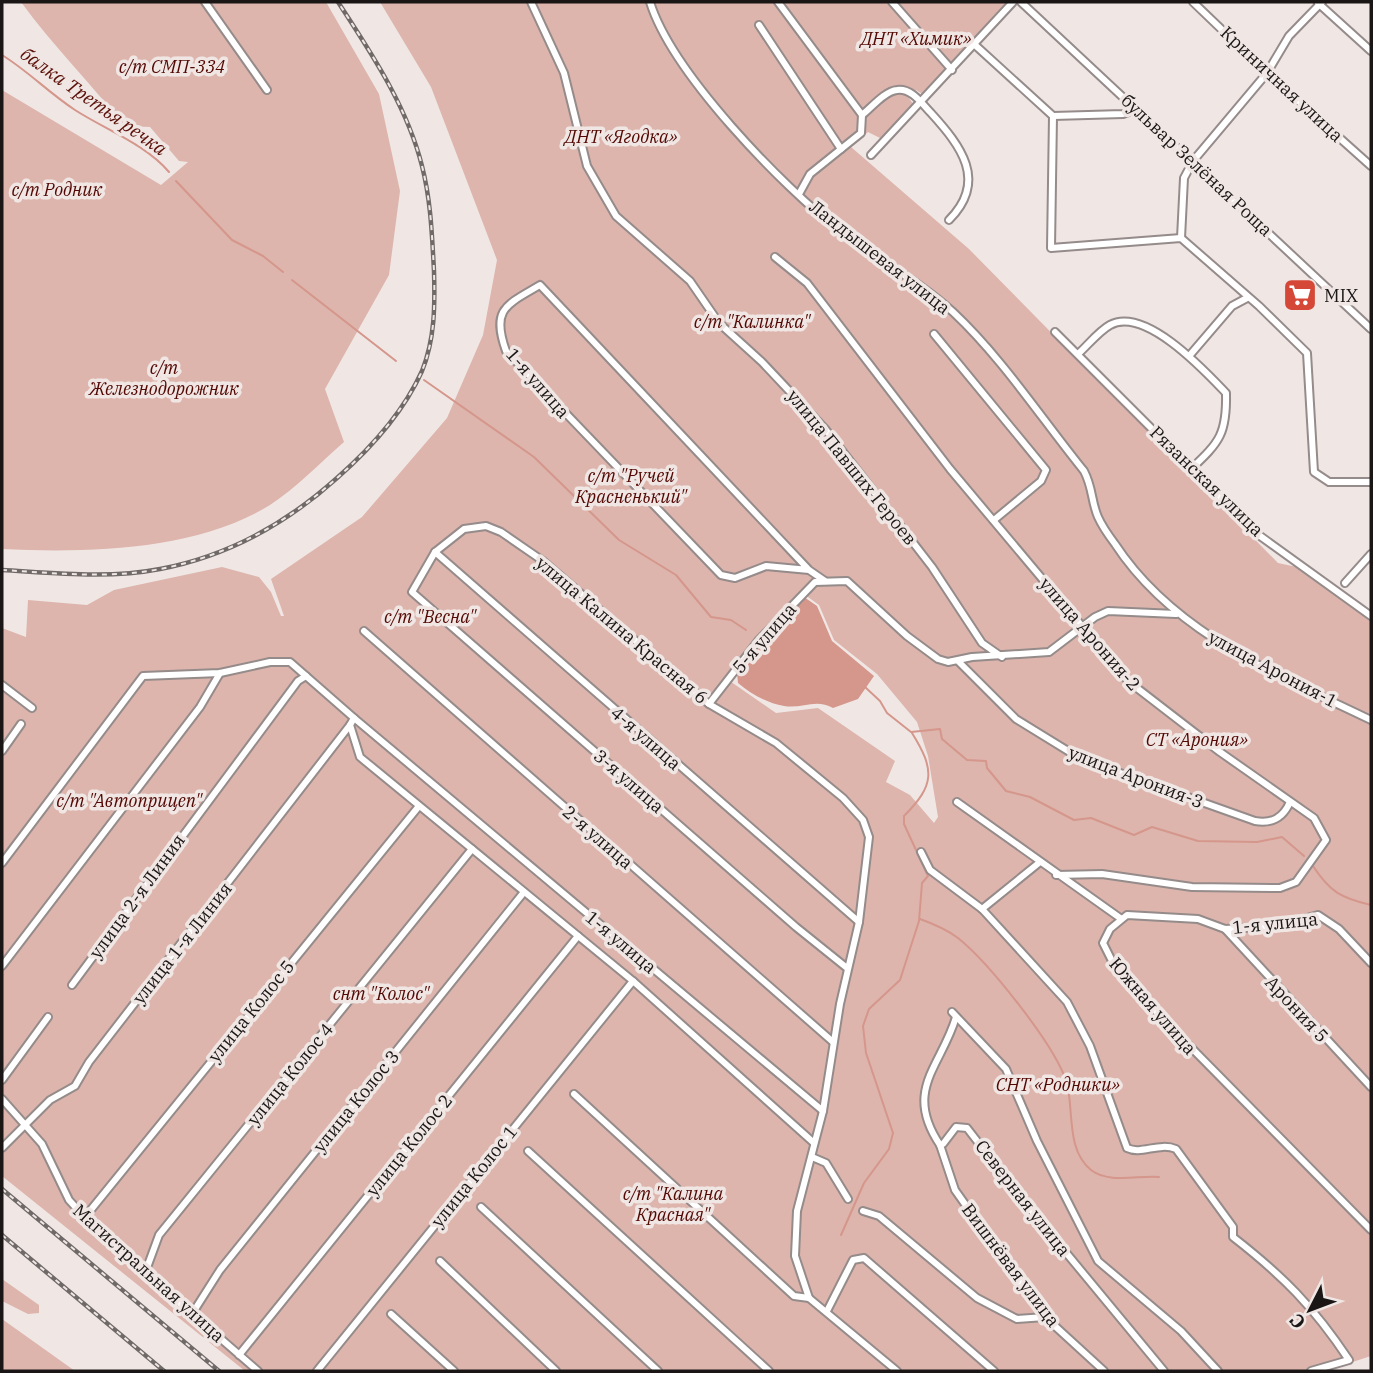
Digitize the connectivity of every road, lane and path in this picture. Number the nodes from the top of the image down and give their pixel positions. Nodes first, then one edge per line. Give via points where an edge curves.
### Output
1 (205, 2) edge
2 (531, 2) edge
3 (650, 2) edge
4 (778, 2) edge
5 (892, 2) edge
6 (1013, 2) edge
7 (1021, 2) edge
8 (1193, 2) edge
9 (1320, 3) edge
10 (759, 25) dead end
11 (975, 44) junction
12 (1371, 51) edge
13 (952, 70) junction
14 (1267, 73) junction
15 (267, 90) dead end
16 (922, 104) junction
17 (1137, 109) junction
18 (862, 115) junction
19 (1053, 116) junction
20 (841, 149) junction
21 (871, 155) dead end
22 (1193, 161) junction
23 (1371, 166) edge
24 (799, 194) junction
25 (949, 220) dead end
26 (1181, 238) junction
27 (775, 257) dead end
28 (1247, 298) junction
29 (1371, 329) edge
30 (1055, 332) dead end
31 (934, 334) dead end
32 (1078, 354) junction
33 (1190, 355) junction
34 (1191, 469) junction
35 (1371, 482) edge
36 (994, 520) junction
37 (435, 552) junction
38 (1371, 554) edge
39 (809, 570) junction
40 (825, 581) junction
41 (1345, 583) dead end
42 (1178, 614) junction
43 (1371, 616) edge
44 (1082, 626) junction
45 (364, 631) dead end
46 (1002, 657) junction
47 (960, 662) junction
48 (220, 673) junction
49 (306, 676) junction
50 (2, 685) edge
51 (709, 704) junction
52 (32, 708) dead end
53 (1371, 720) edge
54 (352, 722) junction
55 (21, 724) dead end
56 (2, 751) edge
57 (957, 802) dead end
58 (1290, 802) junction
59 (419, 806) junction
60 (472, 849) junction
61 (920, 852) dead end
62 (1040, 862) junction
63 (2, 863) edge
64 (1056, 875) junction
65 (524, 892) junction
66 (982, 909) junction
67 (1121, 916) junction
68 (859, 922) junction
69 (1224, 929) junction
70 (578, 936) junction
71 (1371, 963) edge
72 (2, 966) edge
73 (847, 968) junction
74 (633, 981) junction
75 (72, 985) dead end
76 (48, 1017) dead end
77 (833, 1042) junction
78 (2, 1080) edge
79 (1371, 1087) edge
80 (574, 1094) dead end
81 (2, 1099) edge
82 (823, 1111) junction
83 (23, 1126) junction
84 (814, 1143) junction
85 (940, 1145) junction
86 (2, 1148) edge
87 (528, 1151) dead end
88 (812, 1157) junction
89 (848, 1199) dead end
90 (481, 1207) dead end
91 (863, 1211) dead end
92 (85, 1217) junction
93 (1371, 1230) edge
94 (440, 1261) dead end
95 (145, 1273) junction
96 (809, 1298) junction
97 (827, 1311) junction
98 (192, 1314) junction
99 (391, 1314) dead end
100 (1045, 1317) junction
101 (239, 1355) junction
102 (258, 1371) edge
103 (317, 1371) edge
104 (454, 1371) edge
105 (556, 1371) edge
106 (658, 1371) edge
107 (769, 1371) edge
108 (897, 1371) edge
109 (994, 1371) edge
110 (1104, 1371) edge
111 (1164, 1371) edge
112 (1218, 1371) edge
113 (1311, 1371) edge

1 - 15 street
2 - 46 street, улица Павших Героев via 564,73 587,166 616,216 690,281 719,323 811,413 932,567 982,643
3 - 24 street, Ландышевая улица via 675,51 762,160
4 - 18 street
5 - 13 street
6 - 11 street
7 - 17 street, бульвар Зелёная Роща
8 - 14 street, Криничная улица
9 - 12 street
9 - 14 street via 1289,36
10 - 20 street
11 - 13 street
11 - 19 street
13 - 16 street
14 - 22 street
14 - 23 street, Криничная улица
16 - 18 street via 914,94 900,89
16 - 21 street
16 - 25 street via 965,157 969,191
17 - 19 street via 1123,114
17 - 22 street, бульвар Зелёная Роща
18 - 20 street via 862,133
19 - 26 street via 1051,248
20 - 24 street via 810,174
22 - 26 street via 1184,178
22 - 29 street, бульвар Зелёная Роща
24 - 42 street, Ландышевая улица via 841,231 920,284 994,353 1084,471 1093,487 1097,515 1135,575
26 - 28 street
27 - 36 street, улица Арония-2 via 807,283
28 - 33 street via 1232,306
28 - 35 street via 1307,354 1314,472 1329,482
30 - 32 street, Рязанская улица
31 - 36 street via 1046,470 1041,481
32 - 33 street via 1111,324 1119,323 1146,326
32 - 34 street, Рязанская улица
33 - 34 street via 1226,393 1223,435
34 - 43 street, Рязанская улица via 1256,533
36 - 44 street, улица Арония-2
37 - 51 street, улица Калина Красная 6 via 476,525 501,532 543,561
37 - 68 street, 4-я улица
37 - 73 street, 3-я улица via 412,592
38 - 41 street
39 - 39 street, 1-я улица via 540,285 505,305 499,332 506,351 721,575 735,578 766,566
39 - 40 street, 1-я улица
40 - 47 street via 847,581 938,659
40 - 51 street, 5-я улица via 815,582 758,641
42 - 44 street via 1108,611
42 - 53 street, улица Арония-1 via 1272,672
44 - 46 street via 1049,652
44 - 58 street, улица Арония-2 via 1136,689
45 - 77 street, 2-я улица
46 - 47 street via 972,657
47 - 58 street, улица Арония-3 via 1016,719 1081,760 1255,821 1274,821
48 - 49 street, 1-я улица via 283,661
48 - 63 street, 1-я улица via 143,676
48 - 72 street via 201,707
49 - 54 street, 1-я улица
49 - 75 street, улица 2-я Линия via 259,731
50 - 52 street
51 - 68 street, улица Калина Красная 6 via 776,743 863,820 869,836
54 - 59 street, 1-я улица via 360,757
54 - 82 street, 1-я улица
54 - 83 street, улица 1-я Линия via 75,1086 50,1100
55 - 56 street
57 - 62 street
58 - 64 street, улица Арония-2 via 1314,818 1326,840 1296,882 1280,888 1192,887 1102,874
59 - 60 street, 1-я улица
59 - 92 street, улица Колос 5
60 - 65 street, 1-я улица
60 - 95 street, улица Колос 4 via 159,1235
61 - 66 street via 930,870
62 - 64 street
62 - 66 street
64 - 67 street
65 - 70 street, 1-я улица
65 - 98 street, улица Колос 3 via 219,1270
66 - 113 street via 1067,1002 1090,1046 1127,1148 1167,1145 1176,1149 1233,1227 1233,1237 1306,1299 1349,1360
67 - 69 street, 1-я улица via 1198,919
67 - 93 street, Южная улица via 1103,943 1112,961 1213,1072
68 - 73 street, улица Калина Красная 6
69 - 71 street, 1-я улица via 1278,926 1323,916
69 - 79 street, Арония 5
70 - 74 street, 1-я улица
70 - 101 street, улица Колос 2
73 - 77 street, улица Калина Красная 6
74 - 84 street, 1-я улица
74 - 103 street, улица Колос 1
76 - 78 street
77 - 82 street, улица Калина Красная 6
80 - 96 street via 794,1296
81 - 83 street, Магистральная улица
82 - 84 street, улица Калина Красная 6
83 - 86 street, улица 1-я Линия
83 - 92 street, Магистральная улица via 42,1144 69,1200
84 - 88 street, улица Калина Красная 6
85 - 100 street, Вишнёвая улица via 955,1190
85 - 111 street, Северная улица via 960,1125 967,1128
85 - 112 street, Северная улица via 924,1107 923,1091 954,1015 1006,1069 1098,1261 1181,1331
87 - 107 street
88 - 89 street via 826,1163
88 - 96 street, улица Калина Красная 6 via 794,1235 795,1256
90 - 106 street
91 - 100 street via 879,1216 995,1309 1017,1319
92 - 95 street, Магистральная улица
94 - 105 street
95 - 98 street, Магистральная улица
96 - 97 street
97 - 108 street
97 - 109 street via 853,1259 864,1258
98 - 101 street, Магистральная улица
99 - 104 street
100 - 110 street, Вишнёвая улица
101 - 102 street, Магистральная улица

